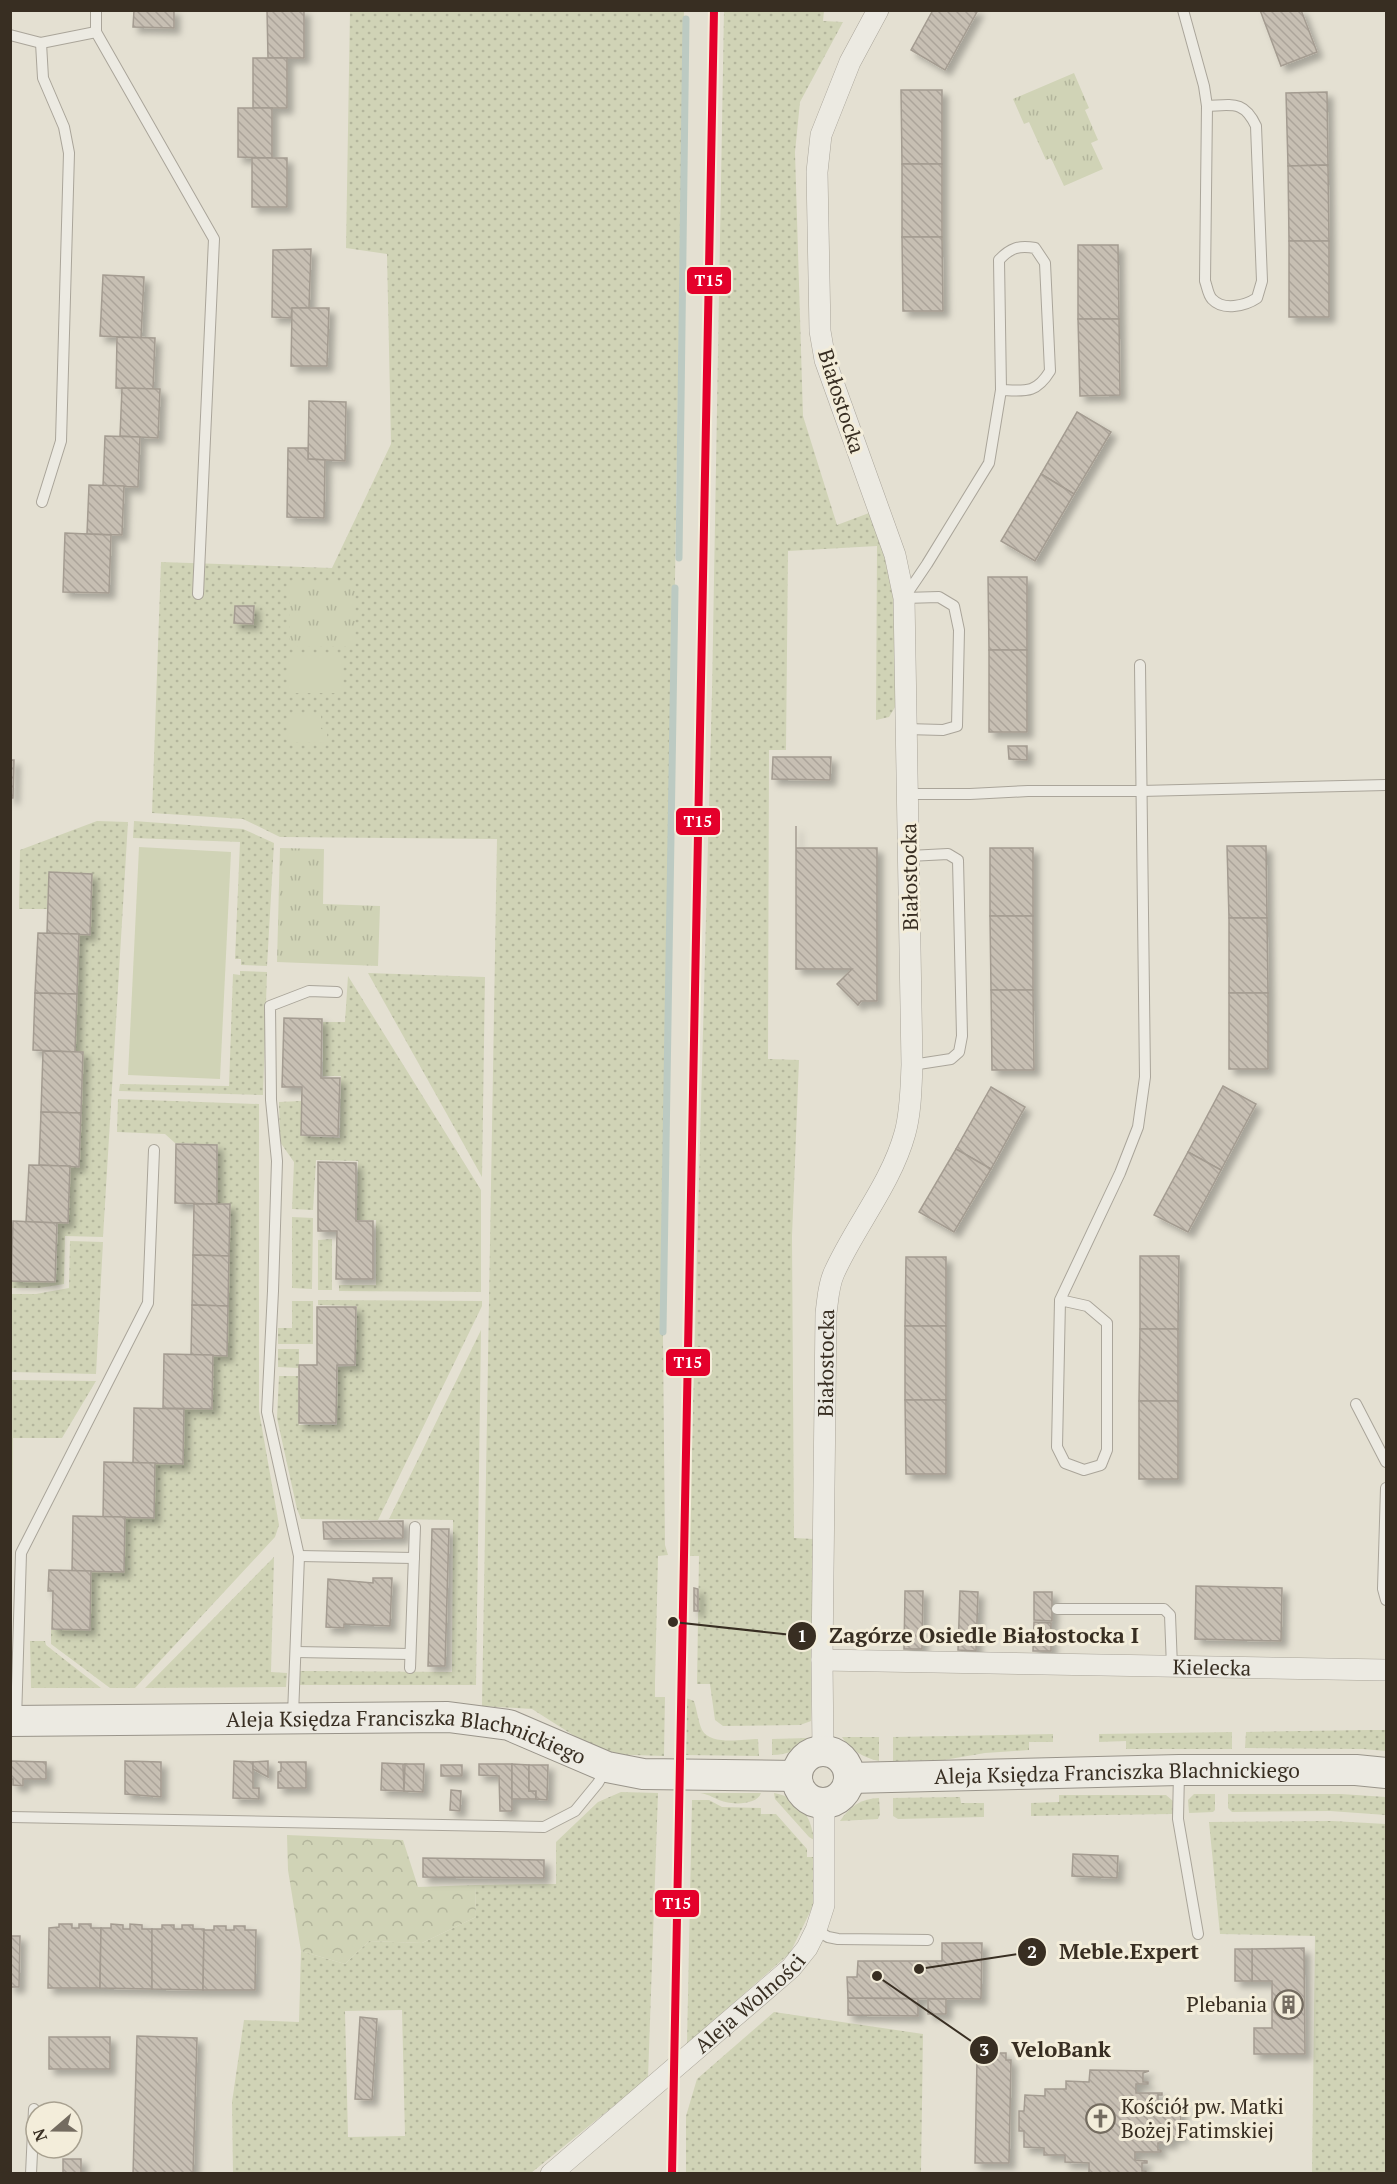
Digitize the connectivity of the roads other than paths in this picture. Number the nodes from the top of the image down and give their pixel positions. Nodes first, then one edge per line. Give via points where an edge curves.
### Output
1 (96, 10) edge
2 (878, 10) edge
3 (1183, 10) edge
4 (96, 32) junction
5 (10, 35) edge
6 (41, 43) junction
7 (1207, 106) junction
8 (1001, 390) junction
9 (42, 502) dead end
10 (198, 594) dead end
11 (904, 598) junction
12 (1140, 665) dead end
13 (906, 729) junction
14 (1386, 785) edge
15 (1141, 791) junction
16 (908, 794) junction
17 (909, 856) junction
18 (336, 992) dead end
19 (912, 1065) junction
20 (154, 1150) dead end
21 (1060, 1300) junction
22 (1356, 1404) dead end
23 (1386, 1462) edge
24 (1386, 1488) edge
25 (415, 1527) dead end
26 (299, 1556) junction
27 (414, 1558) junction
28 (1386, 1600) edge
29 (1057, 1609) dead end
30 (296, 1652) junction
31 (410, 1654) junction
32 (822, 1660) junction
33 (1172, 1667) junction
34 (410, 1668) dead end
35 (1386, 1670) edge
36 (293, 1718) junction
37 (13, 1721) edge
38 (823, 1751) junction
39 (607, 1767) junction
40 (1179, 1770) junction
41 (1386, 1773) edge
42 (797, 1776) junction
43 (849, 1778) junction
44 (824, 1803) junction
45 (10, 1817) edge
46 (816, 1930) junction
47 (1198, 1934) dead end
48 (928, 1940) dead end
49 (551, 2174) edge

1 - 4 lane
2 - 11 street, Białostocka via 850,62 822,135 817,172 820,331 825,360 895,555
3 - 7 lane
4 - 6 lane
4 - 10 lane via 214,239
5 - 6 lane
6 - 9 lane via 43,78 64,127 69,153 61,441
7 - 7 lane via 1205,281 1211,298 1222,305 1246,305 1257,298 1262,281 1256,126 1250,113 1236,105
8 - 8 lane via 999,260 1008,250 1024,246 1035,249 1045,263 1050,371 1042,384 1026,391
8 - 11 lane via 989,463
11 - 13 street, Białostocka
11 - 13 lane via 939,597 954,606 959,630 957,726 943,730
12 - 15 lane
13 - 16 street, Białostocka
14 - 15 lane
15 - 16 lane
15 - 21 lane via 1145,1077 1138,1127
16 - 17 street, Białostocka
17 - 19 street, Białostocka
17 - 19 lane via 948,854 958,860 962,1036 959,1052 951,1059
18 - 26 lane via 309,991 270,1006 276,1161 267,1412
19 - 32 street, Białostocka via 905,1134 829,1289
20 - 37 lane via 148,1303 21,1553
21 - 21 lane via 1057,1447 1065,1463 1084,1470 1101,1465 1107,1450 1107,1323 1087,1306
22 - 23 lane
24 - 28 lane
25 - 27 lane
26 - 27 lane
26 - 30 lane
27 - 31 lane
29 - 33 lane via 1164,1609 1170,1615
30 - 31 lane
30 - 36 lane
31 - 34 lane
32 - 33 street, Kielecka
32 - 38 street, Białostocka
33 - 35 street, Kielecka
36 - 37 street, Aleja Księdza Franciszka Blachnickiego
36 - 39 street, Aleja Księdza Franciszka Blachnickiego via 439,1717 493,1722 525,1731
38 - 42 street via 805,1758
38 - 43 street via 845,1762
39 - 42 street, Aleja Księdza Franciszka Blachnickiego via 643,1774
39 - 45 lane via 575,1810 544,1827
40 - 41 street, Aleja Księdza Franciszka Blachnickiego
40 - 43 street, Aleja Księdza Franciszka Blachnickiego
40 - 47 lane via 1178,1819
42 - 44 street via 801,1792
43 - 44 street via 839,1798
44 - 46 street, Aleja Wolności via 824,1905
46 - 48 lane via 838,1939
46 - 49 street, Aleja Wolności via 791,1968

